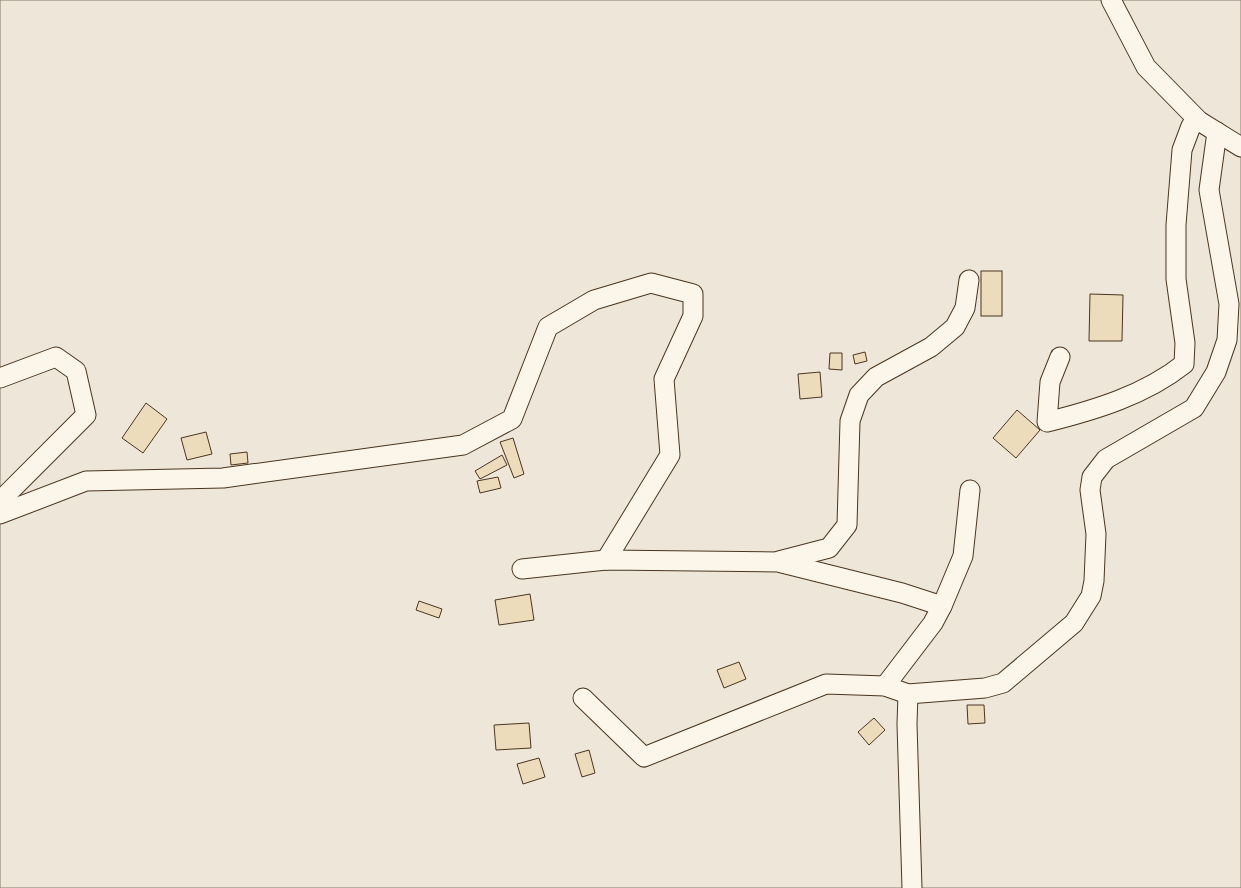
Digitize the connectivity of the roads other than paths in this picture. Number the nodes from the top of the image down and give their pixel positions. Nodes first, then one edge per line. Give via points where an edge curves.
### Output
1 (1111, 0) edge
2 (1198, 121) junction
3 (1216, 132) junction
4 (1241, 147) edge
5 (970, 280) dead end
6 (1060, 357) dead end
7 (0, 378) edge
8 (970, 490) dead end
9 (0, 500) edge
10 (0, 514) edge
11 (606, 560) junction
12 (778, 562) junction
13 (522, 569) dead end
14 (942, 606) junction
15 (885, 686) junction
16 (908, 694) junction
17 (584, 698) dead end
18 (912, 888) edge

1 - 2 street via 1146,67
2 - 3 street
2 - 6 street via 1191,126 1182,150 1176,225 1176,279 1185,343 1184,364 1169,376 1141,390 1098,408 1047,422 1050,382
3 - 4 street
3 - 16 street via 1209,190 1229,304 1227,340 1216,372 1194,408 1106,459 1092,477 1090,490 1096,534 1094,581 1091,596 1074,623 1003,683 985,688
5 - 12 street via 965,308 955,327 931,347 876,377 858,395 850,421 847,525 829,548
7 - 9 street via 56,357 76,371 86,415
8 - 14 street via 963,556
10 - 11 street via 86,480 224,478 464,445 512,419 548,327 594,300 651,283 693,294 693,316 664,379 670,455
11 - 12 street
11 - 13 street
12 - 14 street
14 - 15 street
15 - 16 street
15 - 17 street via 826,684 644,757
16 - 18 street

